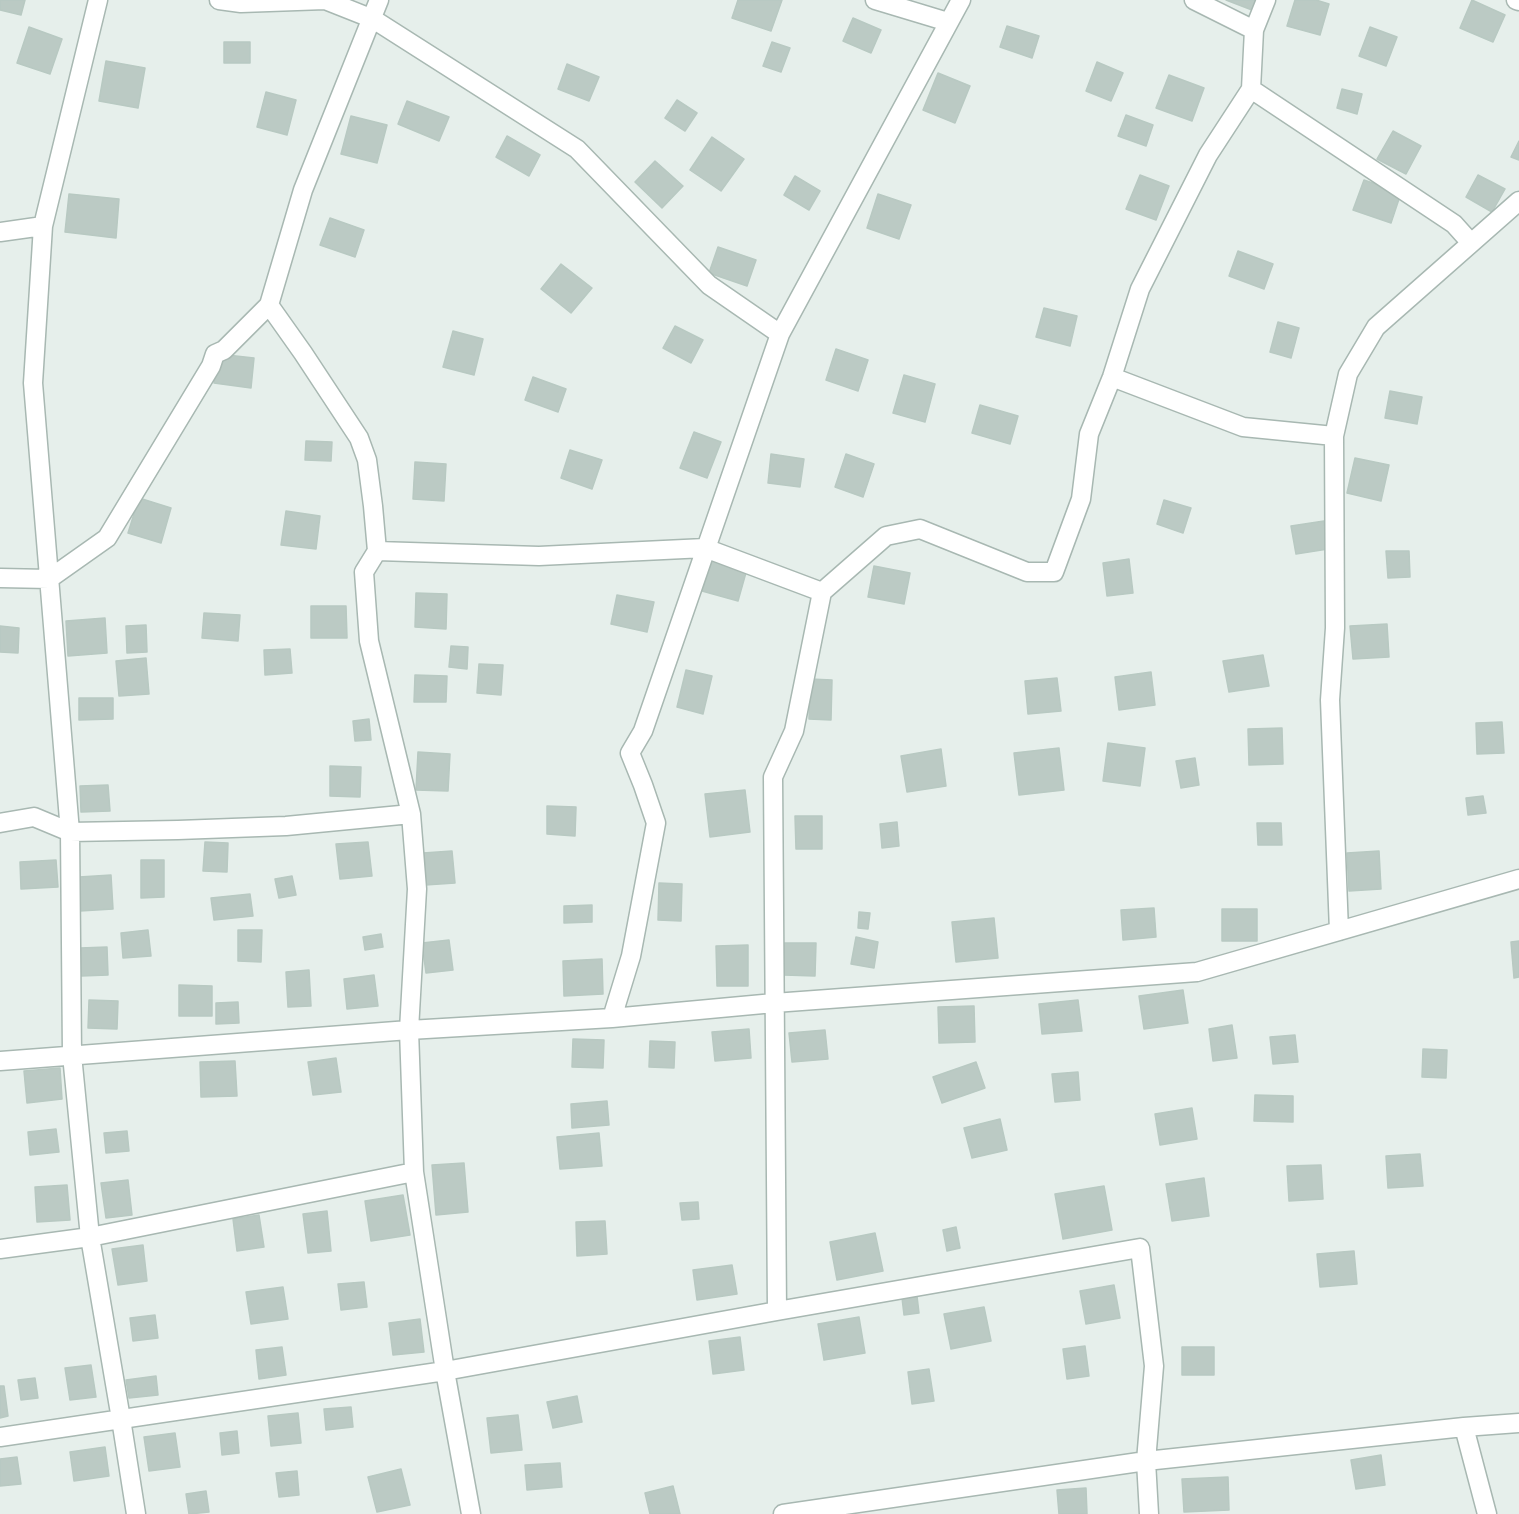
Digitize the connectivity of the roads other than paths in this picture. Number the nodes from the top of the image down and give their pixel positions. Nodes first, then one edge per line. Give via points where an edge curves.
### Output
1 (98, 0) edge
2 (219, 0) edge
3 (379, 0) edge
4 (875, 0) edge
5 (961, 0) edge
6 (1194, 0) edge
7 (1266, 0) edge
8 (372, 19) junction
9 (948, 22) junction
10 (1254, 30) junction
11 (1251, 89) junction
12 (1519, 201) edge
13 (43, 226) junction
14 (0, 232) edge
15 (1471, 243) junction
16 (269, 305) junction
17 (780, 334) junction
18 (1112, 377) junction
19 (1334, 436) junction
20 (705, 548) junction
21 (377, 551) junction
22 (0, 578) edge
23 (49, 579) junction
24 (822, 592) junction
25 (411, 814) junction
26 (0, 823) edge
27 (70, 832) junction
28 (1519, 879) edge
29 (1339, 931) junction
30 (774, 1003) junction
31 (612, 1018) junction
32 (409, 1030) junction
33 (72, 1055) junction
34 (0, 1061) edge
35 (414, 1172) junction
36 (90, 1237) junction
37 (0, 1248) edge
38 (777, 1311) junction
39 (445, 1371) junction
40 (121, 1419) junction
41 (1519, 1423) edge
42 (1464, 1426) junction
43 (0, 1437) edge
44 (1146, 1461) junction
45 (136, 1514) edge
46 (471, 1514) edge
47 (783, 1514) edge
48 (1149, 1514) edge
49 (1487, 1514) edge

1 - 13 street
2 - 8 street via 325,0
3 - 8 street
4 - 9 street
5 - 9 street
6 - 10 street
7 - 10 street
8 - 16 street via 303,190
8 - 17 street via 577,149 709,285
9 - 17 street
10 - 11 street
11 - 15 street via 1454,224
11 - 18 street via 1208,155 1140,289
12 - 15 street
13 - 14 street
13 - 23 street via 33,383
15 - 19 street via 1376,327 1348,374
16 - 21 street via 359,438 367,460
16 - 23 street via 224,350 215,354 107,538
17 - 20 street
18 - 19 street via 1243,427
18 - 24 street via 1089,434 1081,499 1054,572 1027,572 920,529 886,536
19 - 29 street via 1335,628 1330,700
20 - 21 street via 539,556
20 - 24 street
20 - 31 street via 643,731 630,753 656,823 631,956
21 - 25 street via 364,572 369,641
22 - 23 street
23 - 27 street
24 - 30 street via 794,731 773,777
25 - 27 street via 286,826
25 - 32 street via 417,889
26 - 27 street via 34,817
27 - 33 street
28 - 29 street
29 - 30 street via 1197,972
30 - 31 street
30 - 38 street
31 - 32 street
32 - 33 street
32 - 35 street
33 - 34 street
33 - 36 street
35 - 36 street
35 - 39 street
36 - 37 street
36 - 40 street
38 - 39 street
38 - 44 street via 1140,1248 1154,1366
39 - 40 street
39 - 46 street
40 - 43 street
40 - 45 street
41 - 42 street
42 - 44 street
42 - 49 street
44 - 47 street
44 - 48 street

